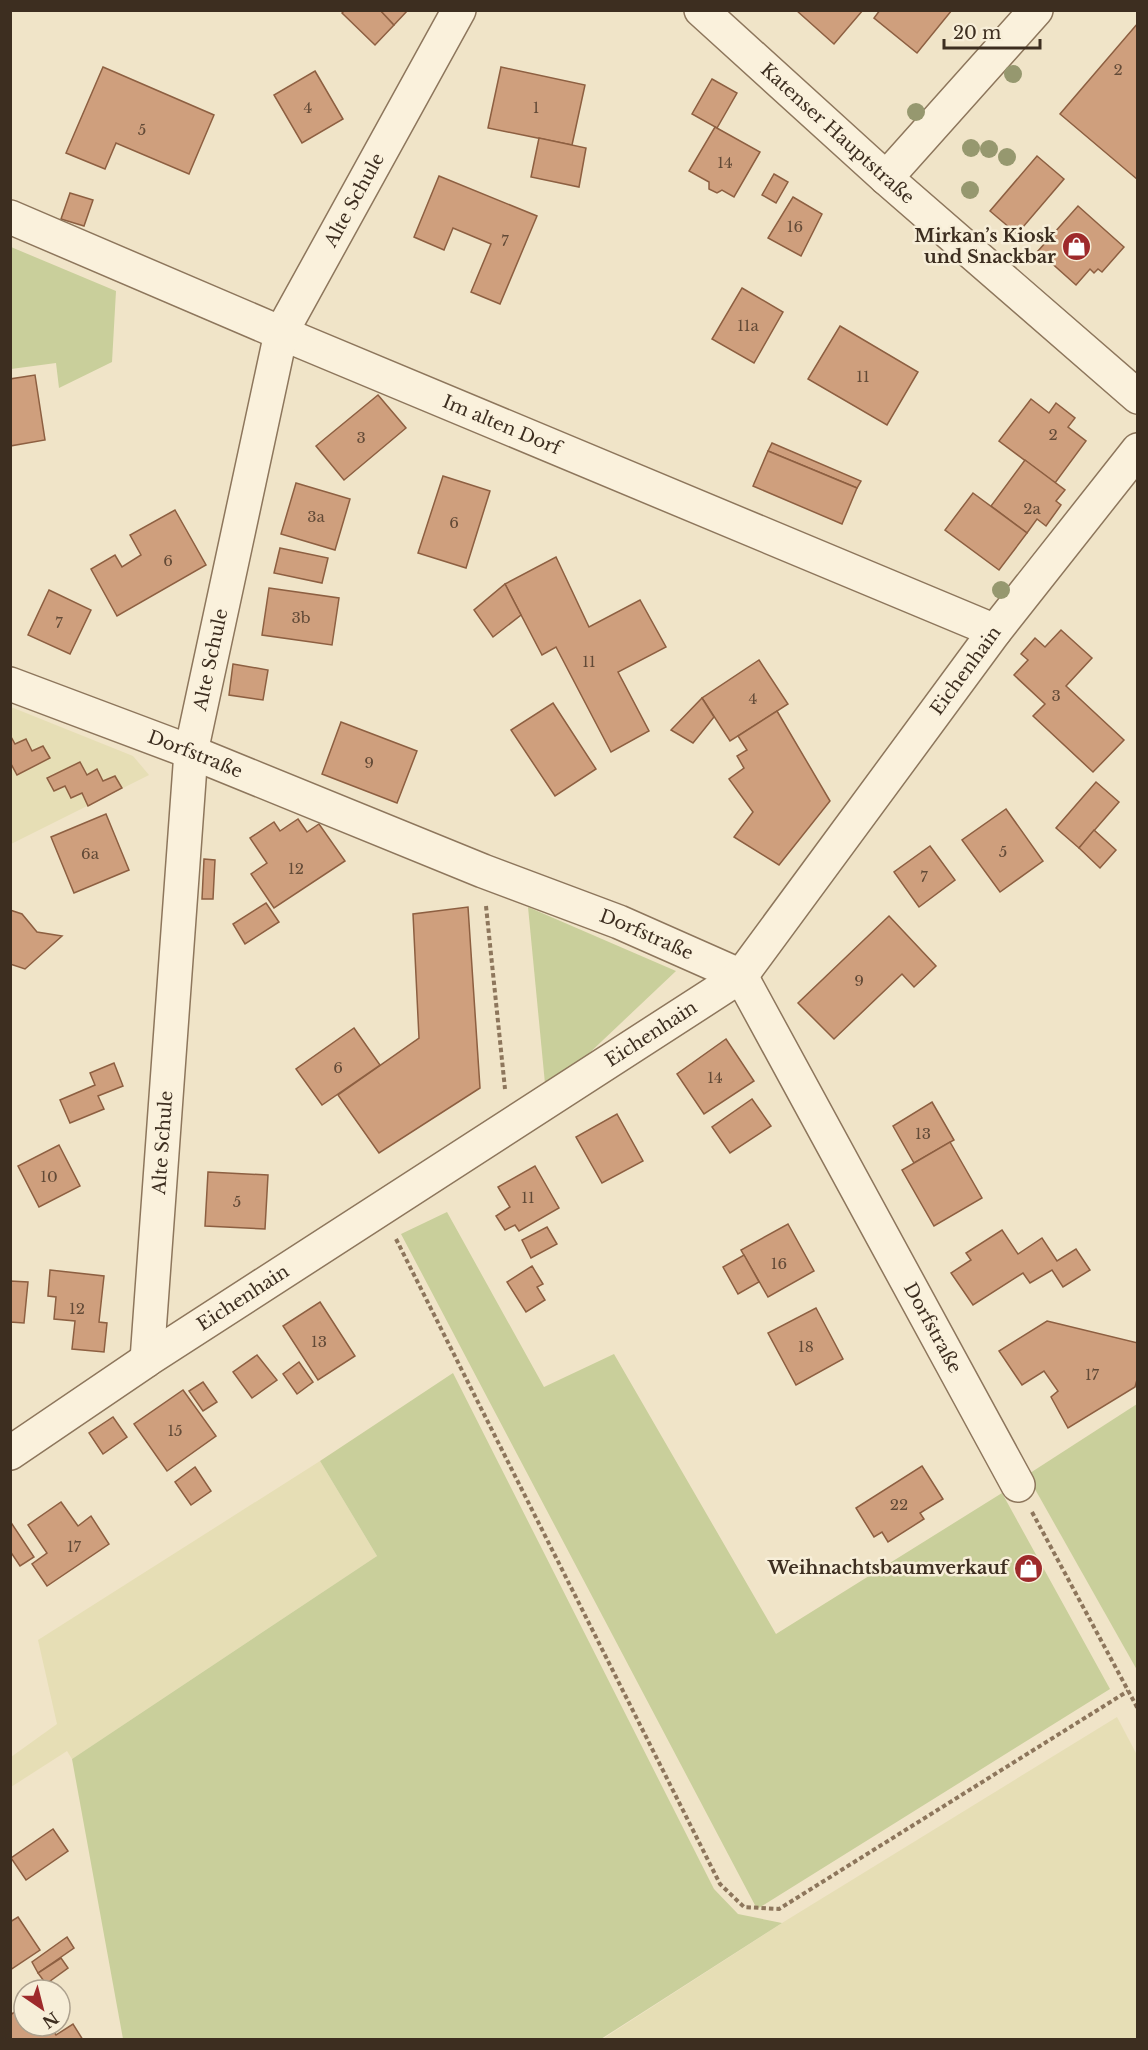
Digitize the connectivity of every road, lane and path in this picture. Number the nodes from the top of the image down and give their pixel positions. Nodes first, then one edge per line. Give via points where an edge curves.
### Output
1 (459, 10) edge
2 (701, 10) edge
3 (1036, 10) edge
4 (886, 178) junction
5 (10, 217) edge
6 (281, 333) junction
7 (1137, 397) edge
8 (1137, 450) edge
9 (995, 631) junction
10 (10, 684) edge
11 (191, 752) junction
12 (483, 871) junction
13 (741, 976) junction
14 (508, 1126) junction
15 (380, 1209) junction
16 (147, 1360) junction
17 (10, 1453) edge
18 (1018, 1485) joint
19 (1128, 1691) junction
20 (1137, 1708) edge

1 - 6 street, Alte Schule
2 - 4 street, Katenser Hauptstraße
3 - 4 street
4 - 7 street, Katenser Hauptstraße
5 - 6 street, Im alten Dorf
6 - 9 street, Im alten Dorf
6 - 11 street, Alte Schule
8 - 9 street, Eichenhain
9 - 13 street, Eichenhain
10 - 11 street, Dorfstraße
11 - 12 street, Dorfstraße
11 - 16 street, Alte Schule
12 - 13 street, Dorfstraße via 619,922
12 - 14 path
13 - 14 street, Eichenhain
13 - 18 street, Dorfstraße
14 - 15 street, Eichenhain
15 - 16 street, Eichenhain
15 - 19 path via 720,1884 744,1907 779,1909
16 - 17 street, Eichenhain
18 - 19 path
19 - 20 path

